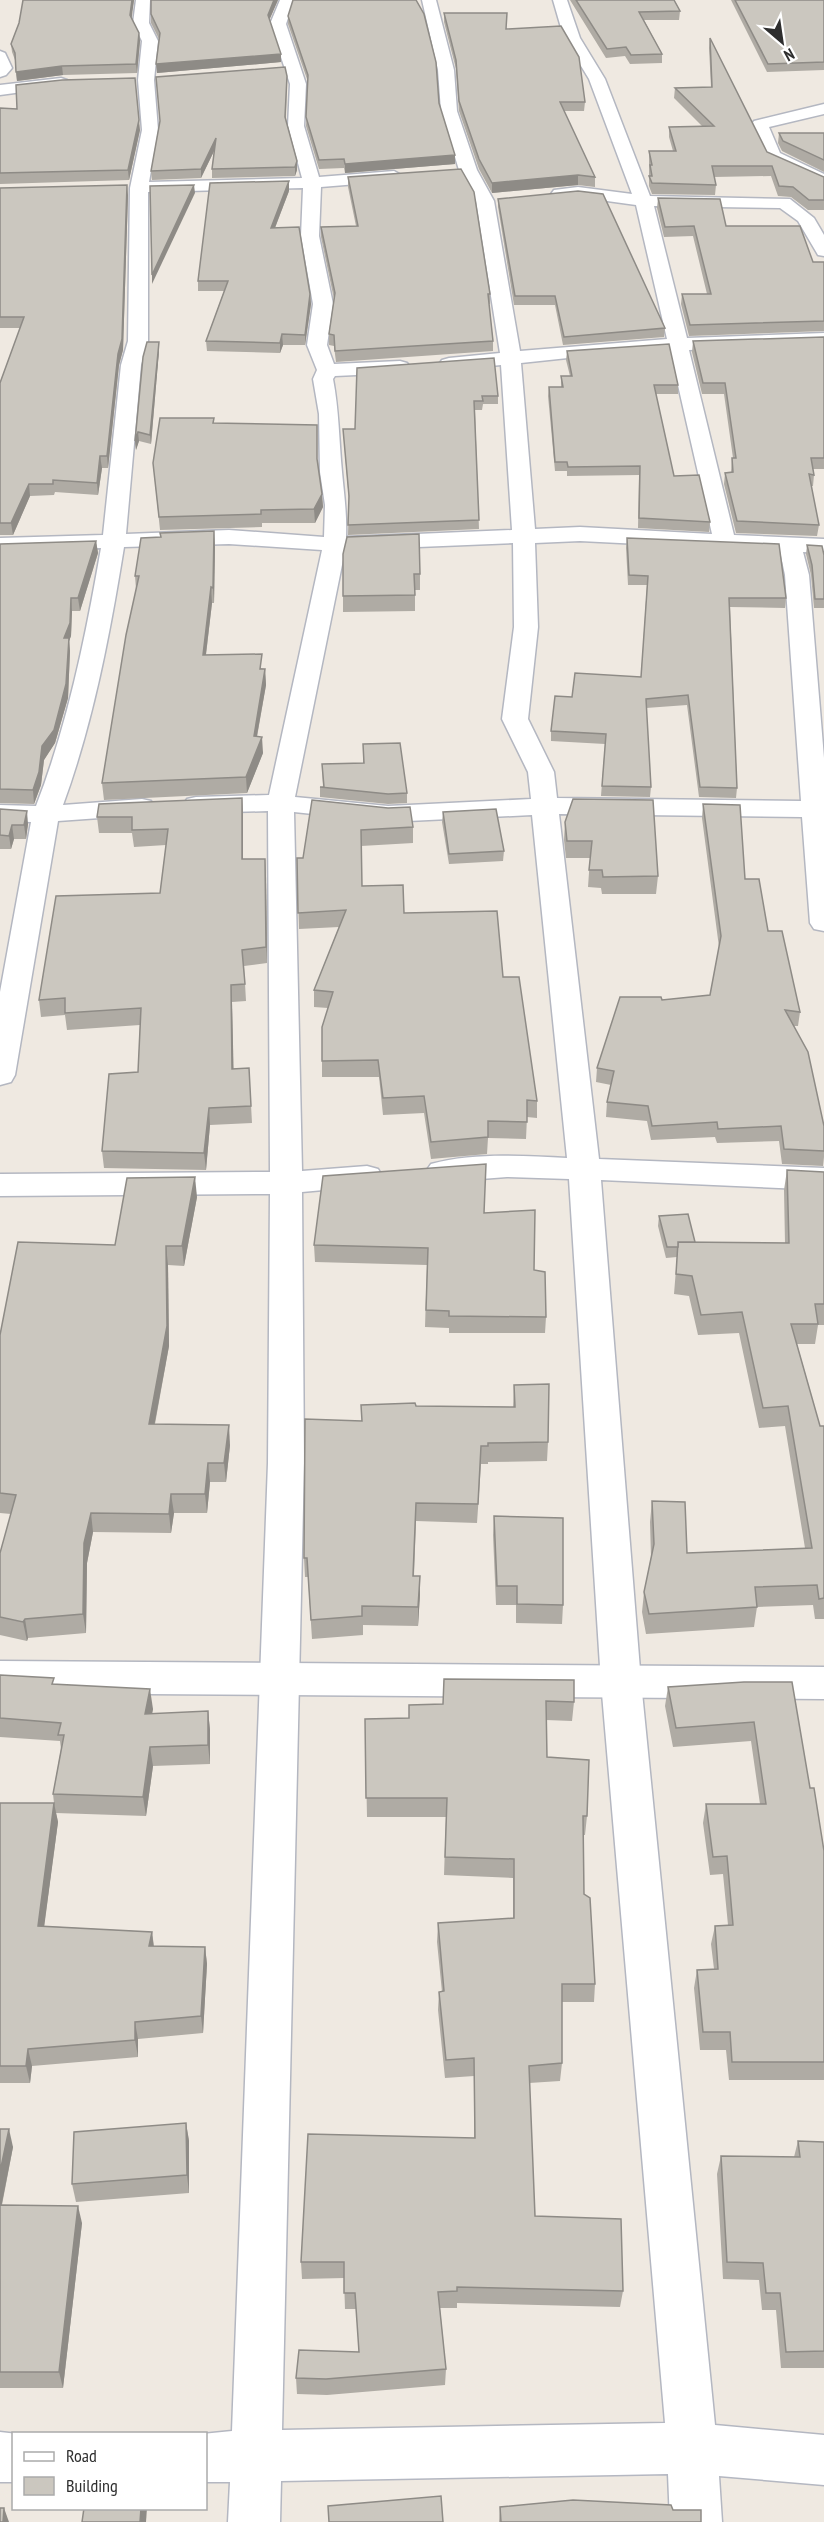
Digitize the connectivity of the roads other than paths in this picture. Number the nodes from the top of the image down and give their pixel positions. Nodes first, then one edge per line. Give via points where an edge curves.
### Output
1 (143, 0) edge
2 (287, 0) edge
3 (429, 0) edge
4 (560, 0) edge
5 (0, 56) edge
6 (0, 72) edge
7 (75, 82) edge
8 (0, 90) edge
9 (824, 109) edge
10 (468, 170) junction
11 (446, 171) edge
12 (412, 174) edge
13 (824, 182) edge
14 (312, 183) junction
15 (116, 188) edge
16 (139, 188) junction
17 (543, 195) edge
18 (508, 199) edge
19 (485, 201) junction
20 (643, 201) junction
21 (784, 203) junction
22 (824, 251) edge
23 (824, 339) edge
24 (678, 344) junction
25 (511, 359) junction
26 (327, 370) junction
27 (524, 536) junction
28 (114, 542) junction
29 (725, 543) junction
30 (335, 544) junction
31 (790, 544) junction
32 (0, 545) edge
33 (824, 546) edge
34 (281, 803) junction
35 (544, 806) junction
36 (819, 809) edge
37 (0, 813) edge
38 (46, 814) junction
39 (824, 923) edge
40 (0, 1075) edge
41 (584, 1168) junction
42 (824, 1179) edge
43 (285, 1183) junction
44 (3, 1194) edge
45 (0, 1677) edge
46 (281, 1679) junction
47 (621, 1682) junction
48 (824, 1683) edge
49 (692, 2448) junction
50 (207, 2457) edge
51 (258, 2457) junction
52 (824, 2460) edge
53 (254, 2522) edge
54 (696, 2522) edge

1 - 16 street via 141,23 150,41 146,80 150,130
2 - 14 street via 278,24 287,69 298,84 296,126
3 - 10 street via 446,70 449,111
4 - 20 street via 572,38 597,79
5 - 6 street via 4,68
7 - 8 street
9 - 13 street via 760,124 773,156
10 - 11 street
10 - 19 street
12 - 14 street
13 - 21 street via 790,191
14 - 16 street
14 - 26 street via 310,236 323,304 317,345
15 - 16 street
16 - 28 street via 138,342 131,365
17 - 20 street via 578,192
18 - 19 street
19 - 25 street
20 - 21 street
20 - 24 street
21 - 22 street via 805,218
23 - 24 street
24 - 25 street
24 - 29 street
25 - 26 street
25 - 27 street
26 - 30 street via 323,379 336,505
27 - 29 street via 626,535
27 - 30 street
27 - 35 street via 526,627 515,719 541,772
28 - 30 street via 229,537
28 - 32 street
28 - 38 street via 89,670 65,764
29 - 31 street
30 - 34 street
31 - 33 street
31 - 36 street via 797,575
34 - 35 street via 388,814
34 - 38 street
34 - 43 street
35 - 36 street
35 - 41 street
36 - 39 street
37 - 38 street
38 - 40 street
41 - 42 street
41 - 43 street via 507,1166
41 - 47 street
43 - 44 street
43 - 46 street via 288,1356
45 - 46 street
46 - 47 street
46 - 51 street
47 - 48 street
47 - 49 street
49 - 51 street
49 - 52 street
49 - 54 street
50 - 51 street
51 - 53 street

